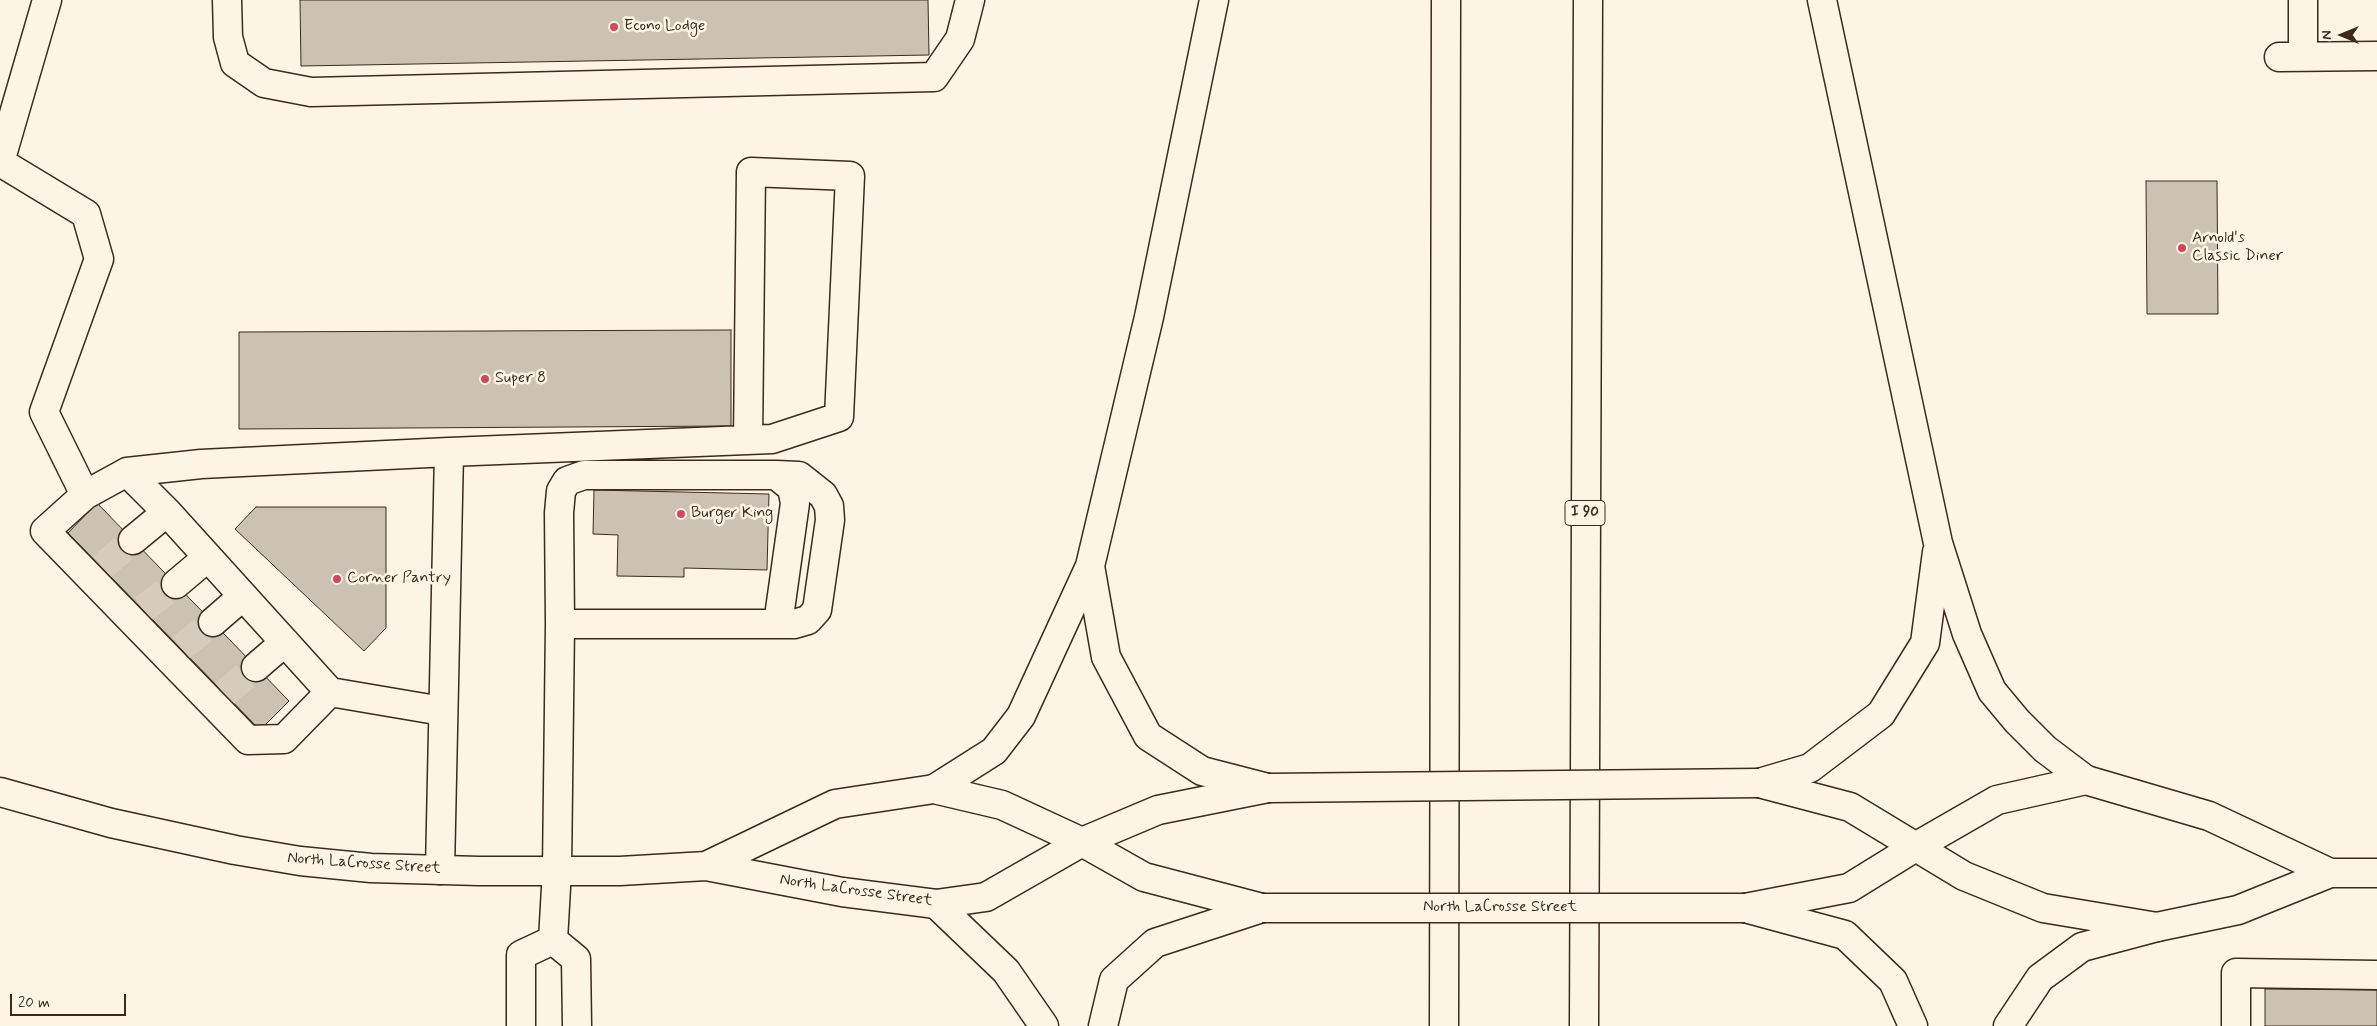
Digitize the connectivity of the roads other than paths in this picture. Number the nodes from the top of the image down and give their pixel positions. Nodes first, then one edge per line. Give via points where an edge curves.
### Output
1 (47, 0) edge
2 (227, 0) edge
3 (970, 0) edge
4 (1214, 0) edge
5 (1446, 0) edge
6 (1588, 0) edge
7 (1822, 0) edge
8 (2303, 0) edge
9 (2377, 56) edge
10 (0, 162) edge
11 (748, 440) junction
12 (449, 452) junction
13 (127, 472) junction
14 (776, 475) junction
15 (85, 495) junction
16 (167, 512) junction
17 (133, 540) tunnel mouth
18 (1938, 543) junction
19 (208, 557) junction
20 (1090, 566) junction
21 (176, 584) tunnel mouth
22 (243, 596) junction
23 (213, 622) tunnel mouth
24 (560, 624) junction
25 (778, 624) junction
26 (285, 642) junction
27 (256, 667) tunnel mouth
28 (330, 692) junction
29 (442, 711) junction
30 (2086, 780) junction
31 (1759, 783) junction
32 (1268, 788) junction
33 (934, 789) junction
34 (0, 792) edge
35 (1082, 842) junction
36 (1917, 846) junction
37 (706, 866) junction
38 (440, 870) junction
39 (557, 870) junction
40 (2330, 873) junction
41 (2377, 873) edge
42 (936, 904) junction
43 (1262, 908) junction
44 (1745, 908) junction
45 (2157, 927) junction
46 (553, 940) junction
47 (2377, 975) edge
48 (521, 1026) edge
49 (576, 1026) edge
50 (1044, 1026) edge
51 (1103, 1026) edge
52 (1444, 1026) edge
53 (1584, 1026) edge
54 (1913, 1026) edge
55 (2008, 1026) edge
56 (2236, 1026) edge

1 - 10 main road
2 - 3 main road via 228,37 235,63 264,83 310,92 934,77 960,40
4 - 20 main road via 1149,317
5 - 52 main road
6 - 53 main road, I 90
7 - 18 main road
8 - 9 main road via 2291,56
10 - 15 main road via 86,214 98,259 44,412
11 - 11 main road via 772,440 839,417 850,176 751,172
11 - 12 main road
12 - 13 main road via 201,464
12 - 29 main road
13 - 15 main road
13 - 16 main road
14 - 24 main road via 584,475 567,481 561,491 559,513
14 - 25 main road via 792,488 795,503
14 - 25 main road via 799,476 812,485 829,506 830,520 817,610 808,620
15 - 28 main road via 44,531 96,573 137,614 219,699 248,740 284,738
16 - 17 main road
16 - 19 main road
18 - 30 main road via 1967,634 1992,691 2045,749
18 - 31 main road via 1925,643 1881,714 1810,768
19 - 21 main road
19 - 22 main road
20 - 32 main road via 1106,658 1148,736 1202,771
20 - 33 main road via 1021,716 994,750
22 - 23 main road
22 - 26 main road
24 - 25 main road
24 - 39 main road
26 - 27 main road
26 - 28 main road
28 - 29 main road
29 - 38 main road
30 - 36 main road, North LaCrosse Street via 1997,800
30 - 40 main road, North LaCrosse Street via 2209,816
31 - 32 main road, North LaCrosse Street, bridge
31 - 36 main road, North LaCrosse Street via 1850,808
32 - 35 main road, North LaCrosse Street via 1158,810
33 - 35 main road, North LaCrosse Street via 1002,805
33 - 37 main road, North LaCrosse Street via 835,804
34 - 38 main road, North LaCrosse Street via 111,823 244,851 328,864
35 - 42 main road, North LaCrosse Street via 986,897
35 - 43 main road, North LaCrosse Street via 1144,877
36 - 44 main road, North LaCrosse Street via 1848,888
36 - 45 main road, North LaCrosse Street via 1964,876 2042,908
37 - 39 main road, North LaCrosse Street via 620,871
37 - 42 main road, North LaCrosse Street via 842,892
38 - 39 main road, North LaCrosse Street
39 - 46 main road
40 - 41 main road, North LaCrosse Street
40 - 45 main road, North LaCrosse Street via 2238,910
42 - 50 main road via 1006,971
43 - 44 main road, North LaCrosse Street, bridge
43 - 51 main road via 1155,943 1114,980
44 - 54 main road via 1845,935 1894,981
45 - 55 main road via 2082,947 2040,978
46 - 48 main road via 521,955
46 - 49 main road via 576,959
47 - 56 main road via 2236,973

